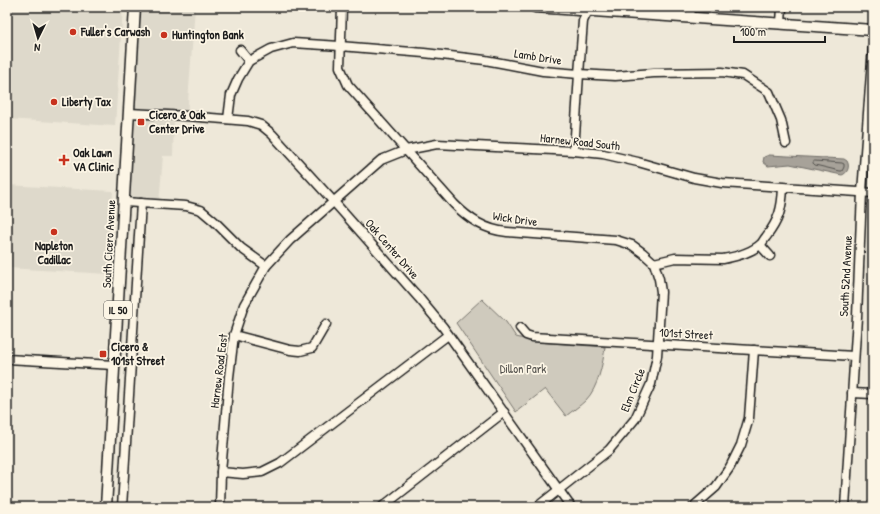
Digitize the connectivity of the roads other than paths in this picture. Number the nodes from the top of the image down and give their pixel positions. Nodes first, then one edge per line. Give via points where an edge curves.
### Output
1 (135, 7) edge
2 (342, 7) edge
3 (535, 7) edge
4 (782, 7) edge
5 (589, 9) edge
6 (690, 12) edge
7 (781, 23) junction
8 (873, 30) edge
9 (340, 46) junction
10 (873, 47) edge
11 (240, 50) dead end
12 (249, 61) junction
13 (579, 74) junction
14 (129, 113) junction
15 (228, 119) junction
16 (786, 143) dead end
17 (406, 150) junction
18 (574, 151) junction
19 (783, 188) junction
20 (862, 192) junction
21 (873, 193) edge
22 (124, 202) junction
23 (334, 202) junction
24 (141, 203) junction
25 (760, 245) junction
26 (770, 256) dead end
27 (654, 263) junction
28 (266, 266) junction
29 (326, 324) dead end
30 (520, 328) dead end
31 (234, 335) junction
32 (448, 335) junction
33 (658, 344) junction
34 (754, 350) junction
35 (854, 356) junction
36 (7, 359) edge
37 (114, 365) junction
38 (852, 393) junction
39 (873, 394) edge
40 (504, 412) junction
41 (221, 472) junction
42 (559, 490) junction
43 (106, 507) edge
44 (122, 507) edge
45 (220, 507) edge
46 (382, 507) edge
47 (537, 507) edge
48 (571, 507) edge
49 (693, 507) edge
50 (845, 507) edge

1 - 14 main road, South Cicero Avenue / IL 50
2 - 9 street, Wick Drive
3 - 5 main road
4 - 7 street
5 - 6 main road
5 - 13 street via 583,21
6 - 7 main road
7 - 8 main road
9 - 12 street, Lamb Drive via 292,44 271,49
9 - 13 street, Lamb Drive via 485,60 543,71
9 - 17 street, Wick Drive via 340,68 348,85
10 - 20 street, South 52nd Avenue
11 - 12 street
12 - 15 street, Lamb Drive via 231,95
13 - 16 street, Lamb Drive via 615,76 722,72 743,75 769,92 781,120
13 - 18 street
14 - 15 street, Oak Center Drive
14 - 22 main road, South Cicero Avenue / IL 50
15 - 23 street, Oak Center Drive via 261,125
17 - 18 street, Harnew Road South via 437,144
17 - 23 street, Harnew Road South via 381,160
17 - 27 street, Wick Drive via 454,204 472,220 488,228 507,232 616,240 632,245
18 - 19 street, Harnew Road South via 603,154 722,183
19 - 20 street, Harnew Road South
19 - 25 street via 779,215
20 - 21 street, Harnew Road South
20 - 35 street, South 52nd Avenue
22 - 24 street
22 - 37 main road, South Cicero Avenue / IL 50
23 - 28 street, Harnew Road East via 290,240
23 - 32 street, Oak Center Drive via 419,298
24 - 28 street via 186,206 201,210 241,248
24 - 44 street
25 - 26 street
25 - 27 street via 730,258 675,258
27 - 33 street, Elm Circle via 661,292
28 - 31 street, Harnew Road East via 244,305
29 - 31 street via 312,348 300,351
30 - 33 street, 101st Street via 532,337
31 - 41 street, Harnew Road East
32 - 40 street, Oak Center Drive
32 - 41 street via 280,463 262,472
33 - 34 street, 101st Street
33 - 42 street, Elm Circle via 650,384 635,419 608,450
34 - 35 street, 101st Street
34 - 49 street via 748,418 742,445 716,487
35 - 38 street, South 52nd Avenue
36 - 37 street
37 - 43 main road, South Cicero Avenue / IL 50
38 - 39 street
38 - 50 street, South 52nd Avenue
40 - 42 street, Oak Center Drive
40 - 46 street
41 - 45 street, Harnew Road East
42 - 47 street, Elm Circle
42 - 48 street, Oak Center Drive

